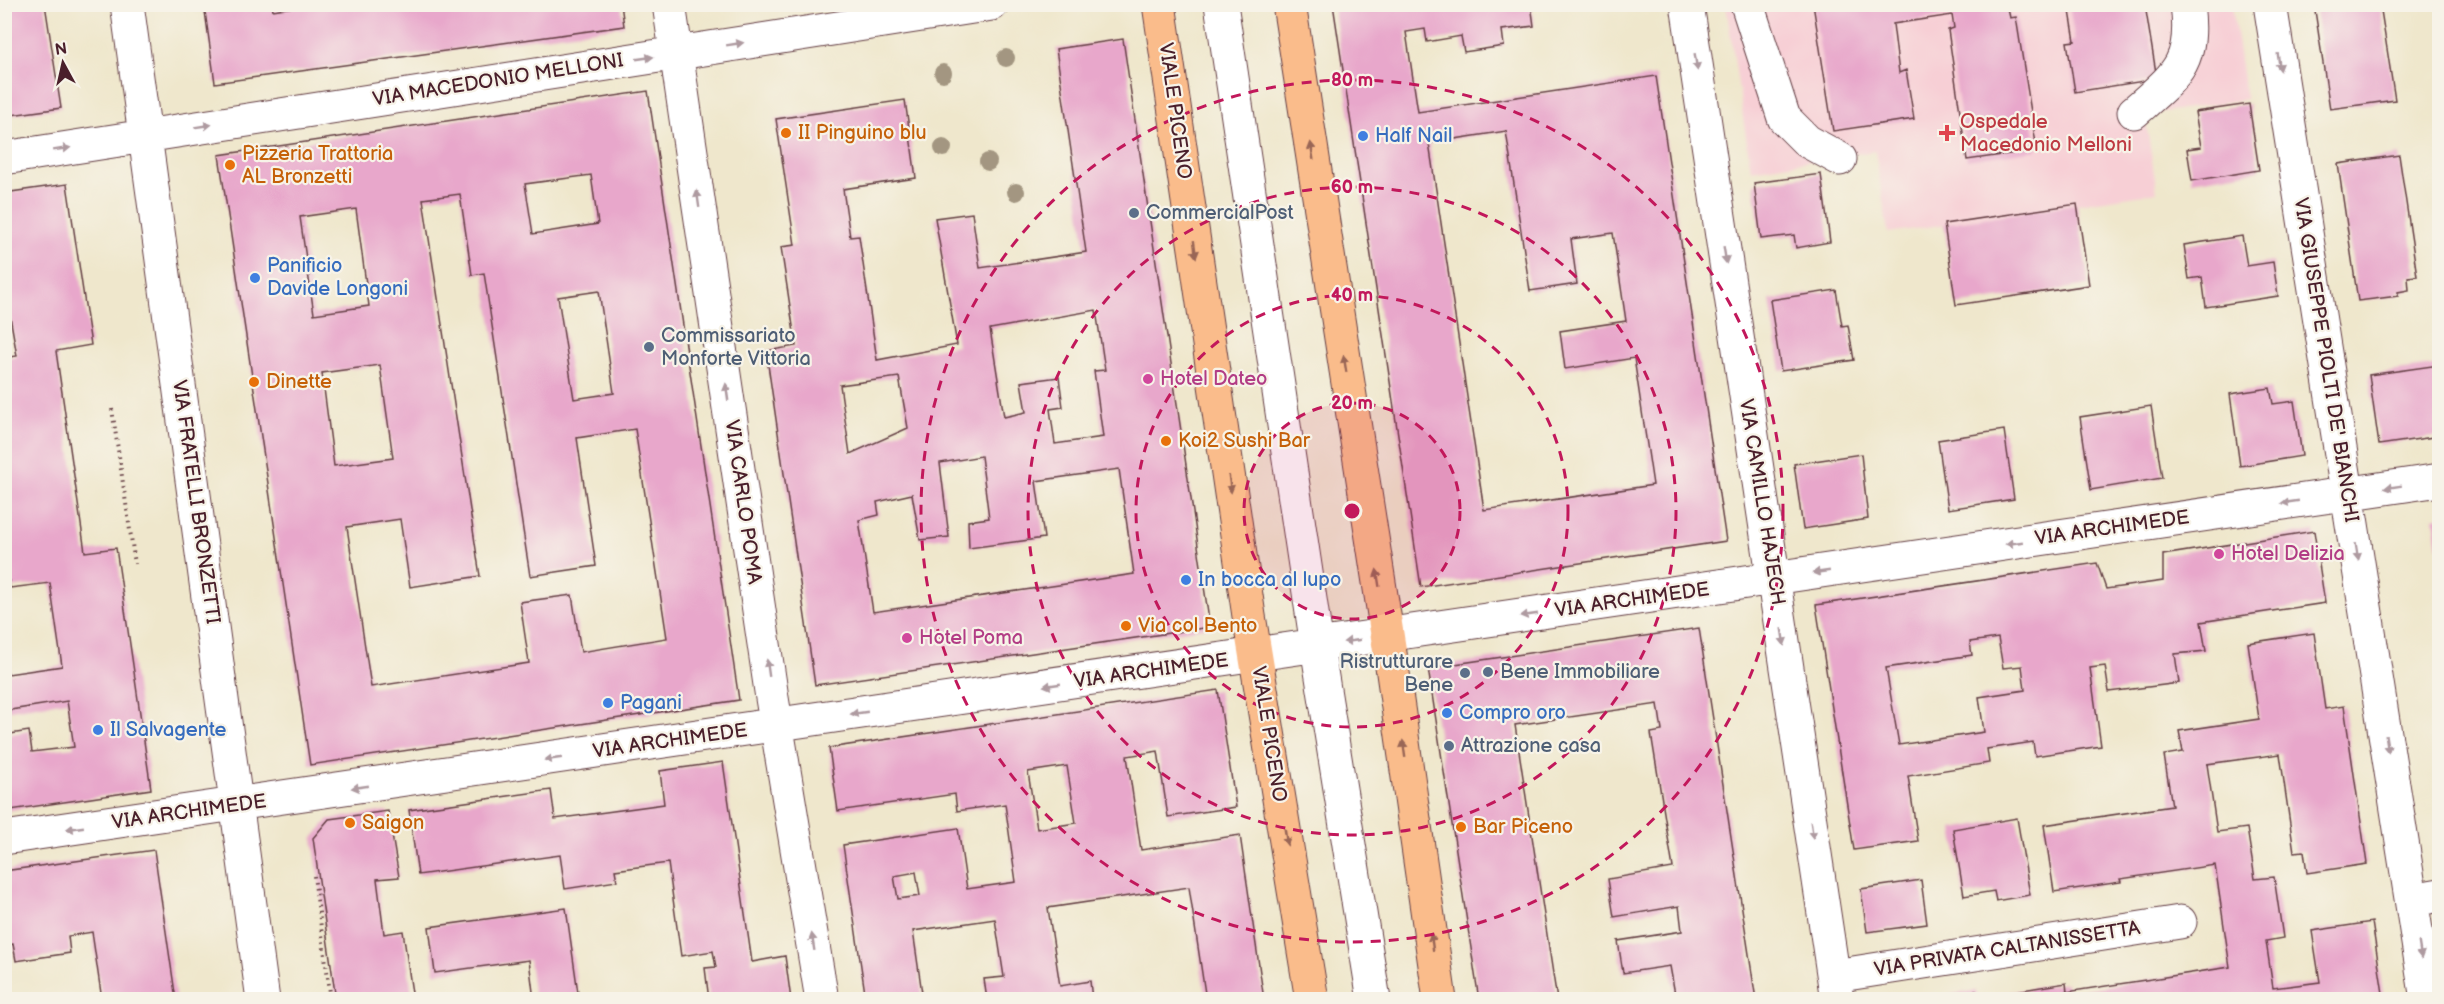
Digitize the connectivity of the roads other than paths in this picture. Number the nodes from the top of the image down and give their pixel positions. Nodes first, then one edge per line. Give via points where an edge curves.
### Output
1 (127, 4) edge
2 (669, 4) edge
3 (992, 4) edge
4 (1159, 4) edge
5 (1221, 4) edge
6 (1289, 4) edge
7 (1687, 4) edge
8 (1747, 4) edge
9 (2187, 4) edge
10 (2270, 4) edge
11 (677, 54) junction
12 (2134, 112) dead end
13 (145, 135) junction
14 (4, 158) edge
15 (1840, 159) dead end
16 (2439, 480) edge
17 (2348, 494) junction
18 (1774, 579) junction
19 (1388, 636) junction
20 (1317, 646) junction
21 (1256, 655) junction
22 (777, 726) junction
23 (237, 805) junction
24 (4, 838) edge
25 (2426, 898) edge
26 (2180, 922) dead end
27 (1836, 988) edge
28 (264, 999) edge
29 (822, 999) edge
30 (1312, 999) edge
31 (1374, 999) edge
32 (1440, 999) edge
33 (2427, 999) edge

1 - 13 street, VIA FRATELLI BRONZETTI
2 - 11 street, VIA CARLO POMA
11 -> 3 street, VIA MACEDONIO MELLONI
4 -> 21 main road, VIALE PICENO
5 - 20 street
19 -> 6 main road
7 -> 18 street, VIA CAMILLO HAJECH
8 - 15 street via 1784,118 1807,141
9 - 12 street via 2190,32 2186,59 2169,81
10 -> 17 street, VIA GIUSEPPE PIOLTI DE' BIANCHI
13 -> 11 street, VIA MACEDONIO MELLONI
22 -> 11 street, VIA CARLO POMA
14 -> 13 street, VIA MACEDONIO MELLONI
13 - 23 street, VIA FRATELLI BRONZETTI
16 -> 17 street, VIA ARCHIMEDE
17 -> 18 street, VIA ARCHIMEDE
17 -> 25 street, VIA GIUSEPPE PIOLTI DE' BIANCHI
18 -> 19 street, VIA ARCHIMEDE
18 -> 27 street, VIA CAMILLO HAJECH
19 -> 20 street, VIA ARCHIMEDE
32 -> 19 main road
20 - 21 street, VIA ARCHIMEDE
20 - 31 street
21 -> 22 street, VIA ARCHIMEDE
21 -> 30 main road, VIALE PICENO
22 -> 23 street, VIA ARCHIMEDE
29 -> 22 street, VIA CARLO POMA
23 -> 24 street, VIA ARCHIMEDE
23 - 28 street, VIA FRATELLI BRONZETTI
25 -> 33 street, VIA GIUSEPPE PIOLTI DE' BIANCHI
26 - 27 street, VIA PRIVATA CALTANISSETTA

